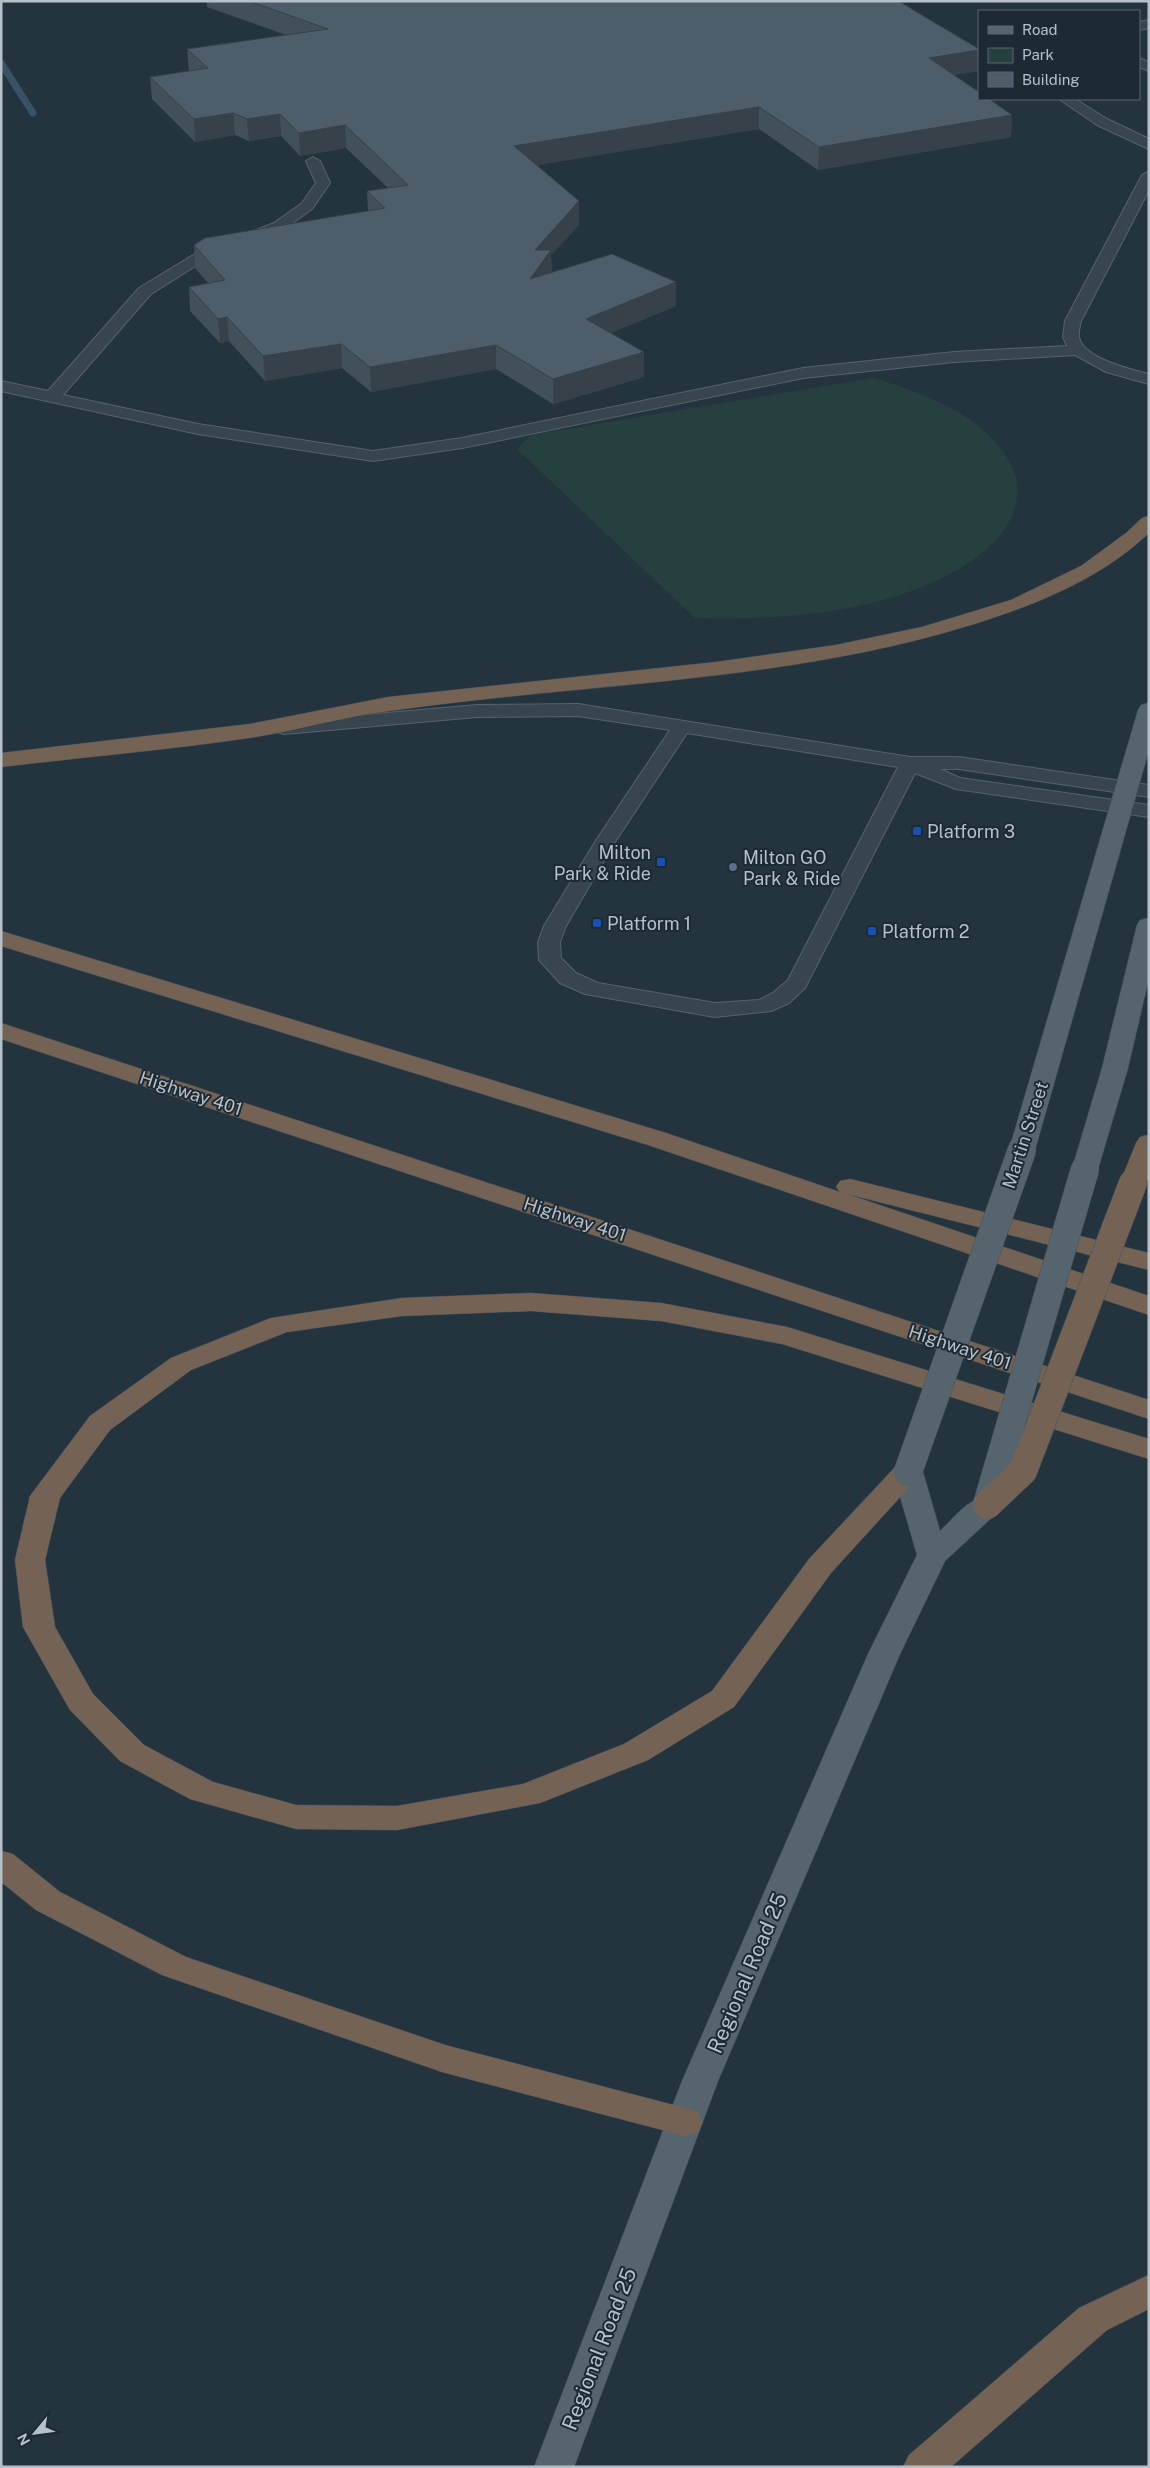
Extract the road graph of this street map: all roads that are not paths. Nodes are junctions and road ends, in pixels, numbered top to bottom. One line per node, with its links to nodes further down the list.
1 (1068, 100): 2 (lane)
2 (1149, 145)
3 (313, 161): 8 (lane)
4 (1149, 175): 5 (lane)
5 (1078, 350): 6 (lane); 8 (lane)
6 (1149, 380)
7 (1, 386): 8 (lane)
8 (52, 397)
9 (1149, 522): 12 (highway)
10 (1149, 710): 16 (main road, Martin Street)
11 (681, 728): 12 (lane); 14 (lane); 14 (lane)
12 (250, 731): 13 (highway)
13 (1, 760)
14 (910, 763): 16 (lane)
15 (1149, 791): 16 (lane)
16 (1123, 796): 17 (lane); 27 (main road, Martin Street, bridge)
17 (1149, 811)
18 (1149, 925): 28 (main road, bridge)
19 (1, 938): 21 (highway)
20 (1, 1031): 25 (highway, Highway 401)
21 (657, 1138): 23 (highway); 24 (highway)
22 (1149, 1142): 28 (highway, bridge)
23 (1149, 1262)
24 (1149, 1306)
25 (1149, 1410)
26 (1149, 1449): 27 (highway)
27 (908, 1472): 29 (main road)
28 (987, 1505): 29 (main road, Regional Road 25)
29 (932, 1555): 31 (main road, Regional Road 25)
30 (1, 1863): 31 (highway)
31 (685, 2122): 33 (main road, Regional Road 25)
32 (1149, 2291): 34 (highway)
33 (554, 2467)
34 (923, 2467)

